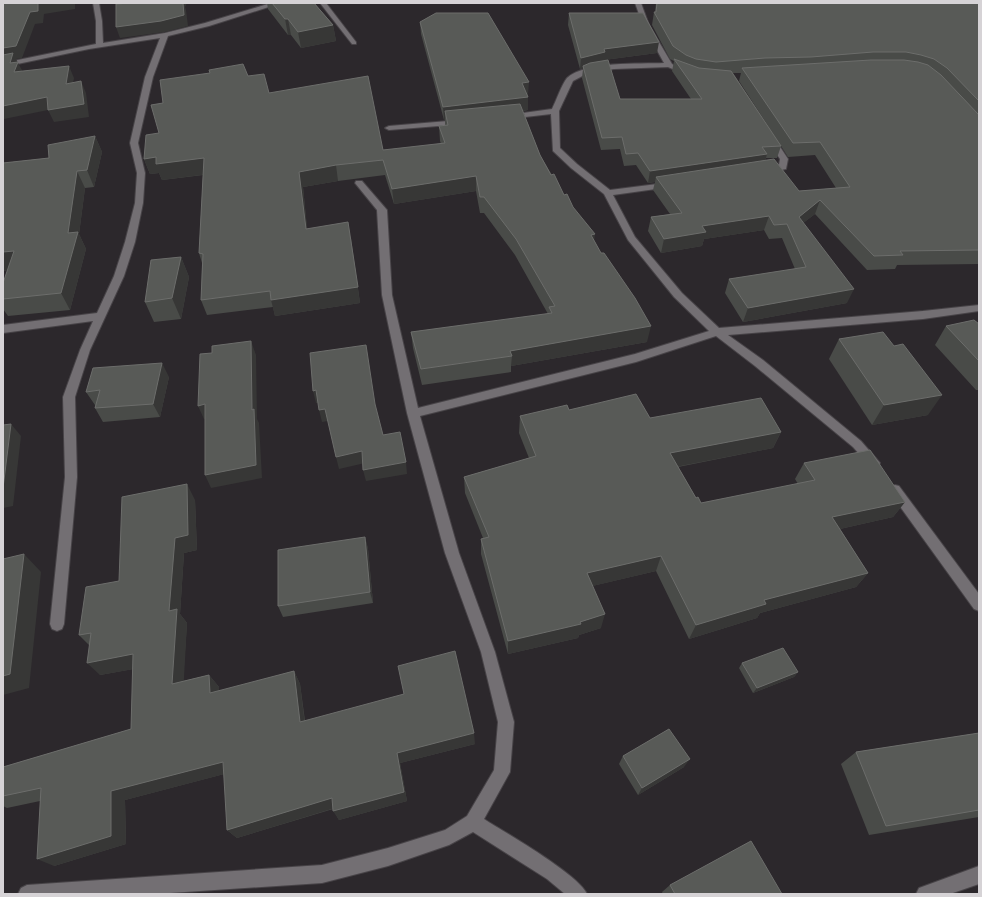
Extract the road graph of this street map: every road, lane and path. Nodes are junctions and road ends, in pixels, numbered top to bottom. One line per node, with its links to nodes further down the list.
1 (96, 3): 7 (street)
2 (278, 3): 5 (street)
3 (323, 3): 6 (street)
4 (638, 3): 8 (street)
5 (165, 35): 7 (street); 21 (street)
6 (354, 43)
7 (100, 45): 9 (street)
8 (669, 64): 10 (street); 11 (street)
9 (3, 65)
10 (684, 73)
11 (555, 111): 12 (street); 19 (street)
12 (501, 118)
13 (471, 121): 14 (street)
14 (389, 128)
15 (766, 133): 16 (street)
16 (753, 172)
17 (359, 183): 24 (street)
18 (676, 183): 19 (street)
19 (608, 193): 23 (street)
20 (979, 308): 23 (street)
21 (101, 316): 22 (street); 26 (street)
22 (3, 329)
23 (717, 332): 24 (street); 25 (street)
24 (413, 413): 27 (street)
25 (979, 606)
26 (57, 624)
27 (473, 822): 29 (street); 30 (street)
28 (979, 874): 31 (street)
29 (27, 894)
30 (578, 894)
31 (925, 894)

